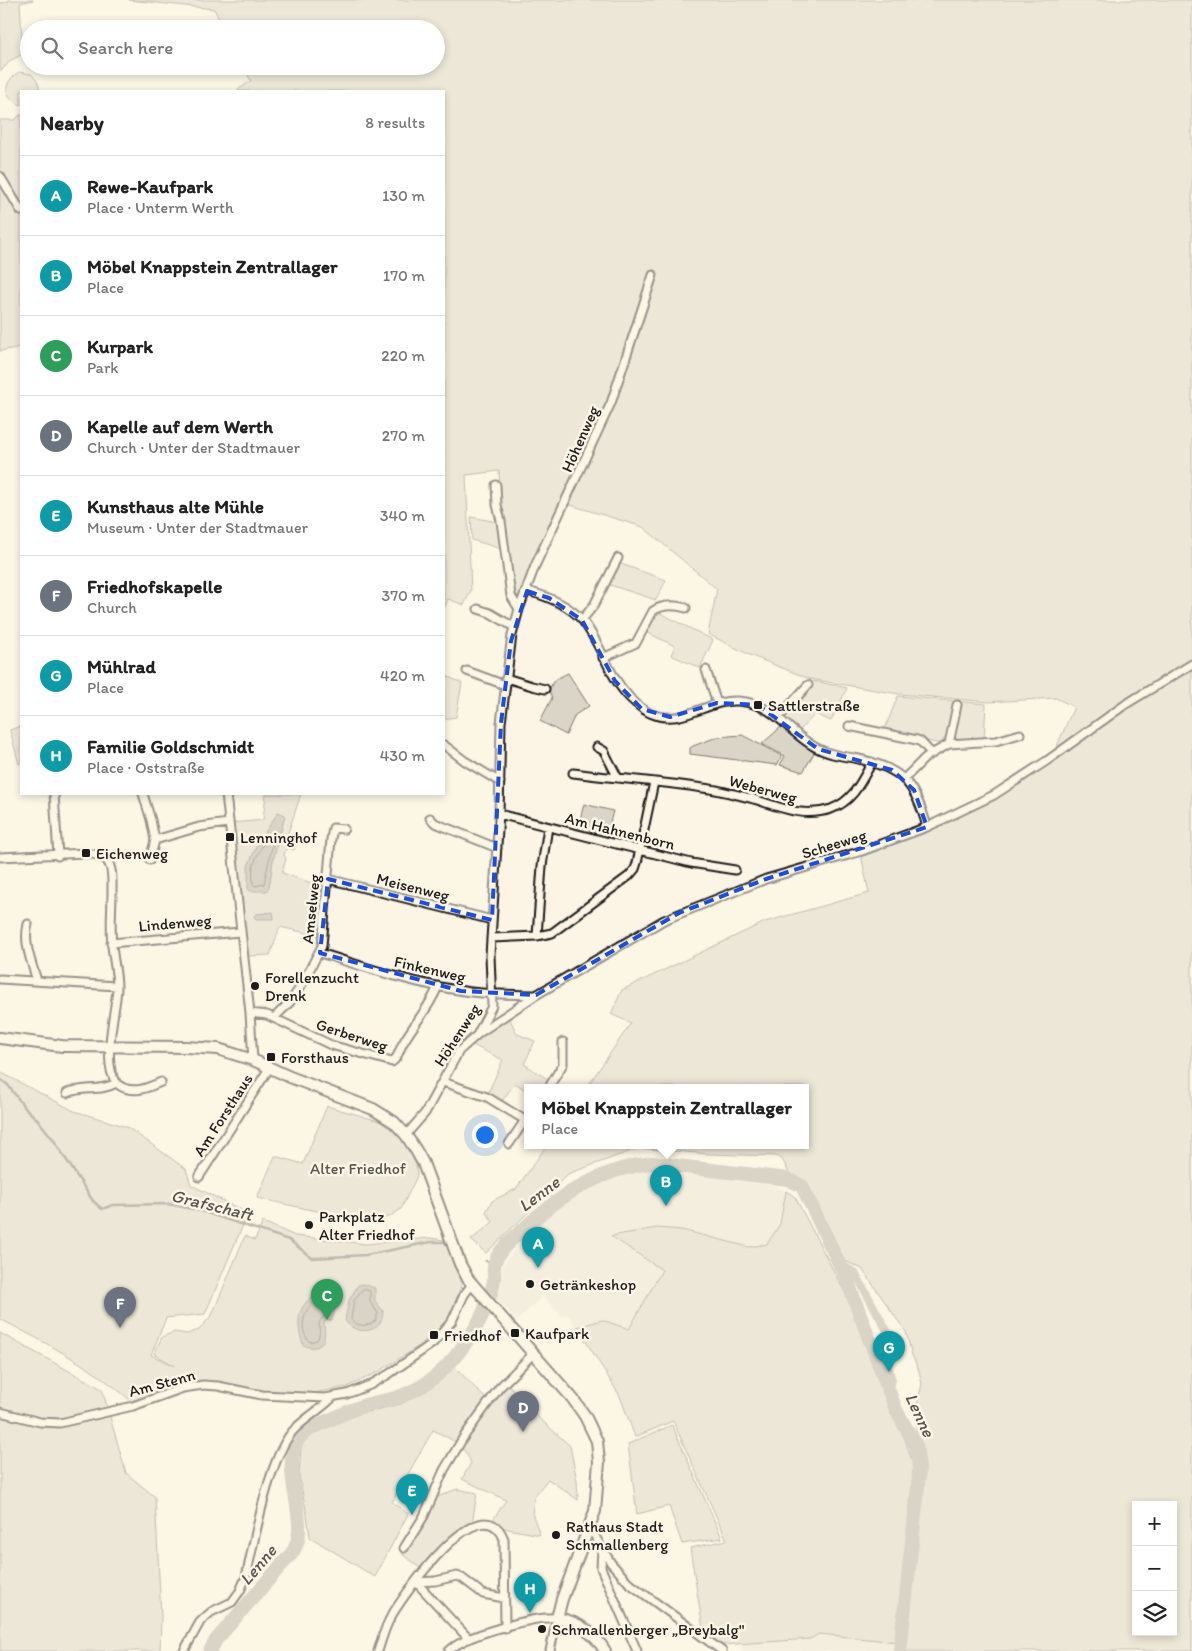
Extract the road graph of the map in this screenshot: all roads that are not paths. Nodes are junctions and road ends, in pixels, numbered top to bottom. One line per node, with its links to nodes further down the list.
1 (0, 176): 2 (street)
2 (20, 209)
3 (653, 274): 6 (street, Höhenweg)
4 (496, 485): 9 (street)
5 (618, 558): 10 (street)
6 (527, 591): 9 (street, Höhenweg); 10 (street)
7 (686, 608): 12 (street)
8 (478, 609): 11 (street)
9 (519, 609): 11 (street, Höhenweg)
10 (582, 620): 12 (street)
11 (514, 627): 16 (street, Höhenweg)
12 (603, 658): 19 (street)
13 (1192, 664): 41 (street, Scheeweg)
14 (706, 670): 19 (street)
15 (467, 671): 16 (street)
16 (506, 682): 18 (street); 32 (street, Höhenweg)
17 (808, 685): 21 (street)
18 (545, 689)
19 (717, 703): 21 (street)
20 (958, 705): 24 (street)
21 (779, 717): 28 (street)
22 (848, 726): 27 (street)
23 (1020, 734): 24 (street)
24 (949, 744): 27 (street)
25 (445, 746): 32 (street)
26 (598, 746): 30 (street)
27 (932, 754): 31 (street)
28 (872, 762): 31 (street); 33 (street, Weberweg)
29 (573, 773): 30 (street, Weberweg)
30 (618, 778): 33 (street, Weberweg)
31 (904, 779): 41 (street)
32 (500, 782): 37 (street, Höhenweg)
33 (654, 782): 45 (street)
34 (54, 795): 46 (street)
35 (143, 795): 43 (street)
36 (226, 795): 39 (street)
37 (499, 814): 40 (street, Am Hahnenborn); 44 (street, Höhenweg)
38 (430, 818): 44 (street)
39 (228, 823): 43 (street); 53 (street)
40 (548, 827): 45 (street, Am Hahnenborn); 54 (street)
41 (928, 828): 63 (street, Scheeweg)
42 (344, 829): 50 (street, Amselweg)
43 (155, 840): 48 (street)
44 (497, 848): 51 (street, Höhenweg)
45 (639, 849): 49 (street, Am Hahnenborn); 54 (street)
46 (58, 856): 47 (street); 56 (street)
47 (0, 857)
48 (150, 860)
49 (735, 870)
50 (328, 879): 51 (street, Meisenweg); 57 (street, Amselweg)
51 (492, 920): 55 (street, Höhenweg)
52 (28, 924): 59 (street)
53 (240, 932): 56 (street, Lindenweg); 64 (street)
54 (537, 936): 55 (street)
55 (491, 938): 62 (street, Höhenweg)
56 (112, 943): 60 (street)
57 (320, 953): 61 (street, Finkenweg); 65 (street, Amselweg)
58 (0, 979): 59 (street)
59 (37, 981): 60 (street)
60 (117, 986): 69 (street)
61 (438, 986): 62 (street, Finkenweg); 65 (street, Gerberweg)
62 (492, 994): 63 (street, Finkenweg); 66 (street, Höhenweg)
63 (536, 995): 66 (street, Scheeweg)
64 (250, 1013): 65 (street, Gerberweg); 70 (street)
65 (274, 1018)
66 (477, 1035): 73 (street, Höhenweg)
67 (0, 1038): 69 (street)
68 (563, 1042): 75 (street)
69 (110, 1047): 70 (street); 74 (street)
70 (253, 1060): 71 (street)
71 (270, 1067): 79 (street); 81 (street, Am Forsthaus)
72 (161, 1082): 74 (street)
73 (443, 1082): 77 (street); 79 (street, Höhenweg)
74 (116, 1083): 76 (street)
75 (551, 1084)
76 (67, 1093)
77 (524, 1117)
78 (524, 1121): 80 (street)
79 (406, 1135): 82 (street)
80 (508, 1144)
81 (199, 1177)
82 (474, 1286): 83 (street); 84 (street, Am Stenn)
83 (534, 1353): 86 (street); 87 (street)
84 (333, 1397): 85 (street, Am Stenn); 94 (street, Am Stenn)
85 (0, 1412)
86 (590, 1528): 88 (street); 91 (street)
87 (404, 1548)
88 (602, 1548): 99 (street); 100 (street)
89 (416, 1582): 90 (street); 90 (street); 93 (street); 95 (street)
90 (504, 1598): 92 (street)
91 (557, 1618): 92 (street); 97 (street); 98 (street)
92 (505, 1628): 93 (street)
93 (469, 1639): 96 (street)
94 (184, 1651)
95 (378, 1651)
96 (451, 1651)
97 (550, 1651)
98 (605, 1651)
99 (637, 1651)
100 (722, 1651)

